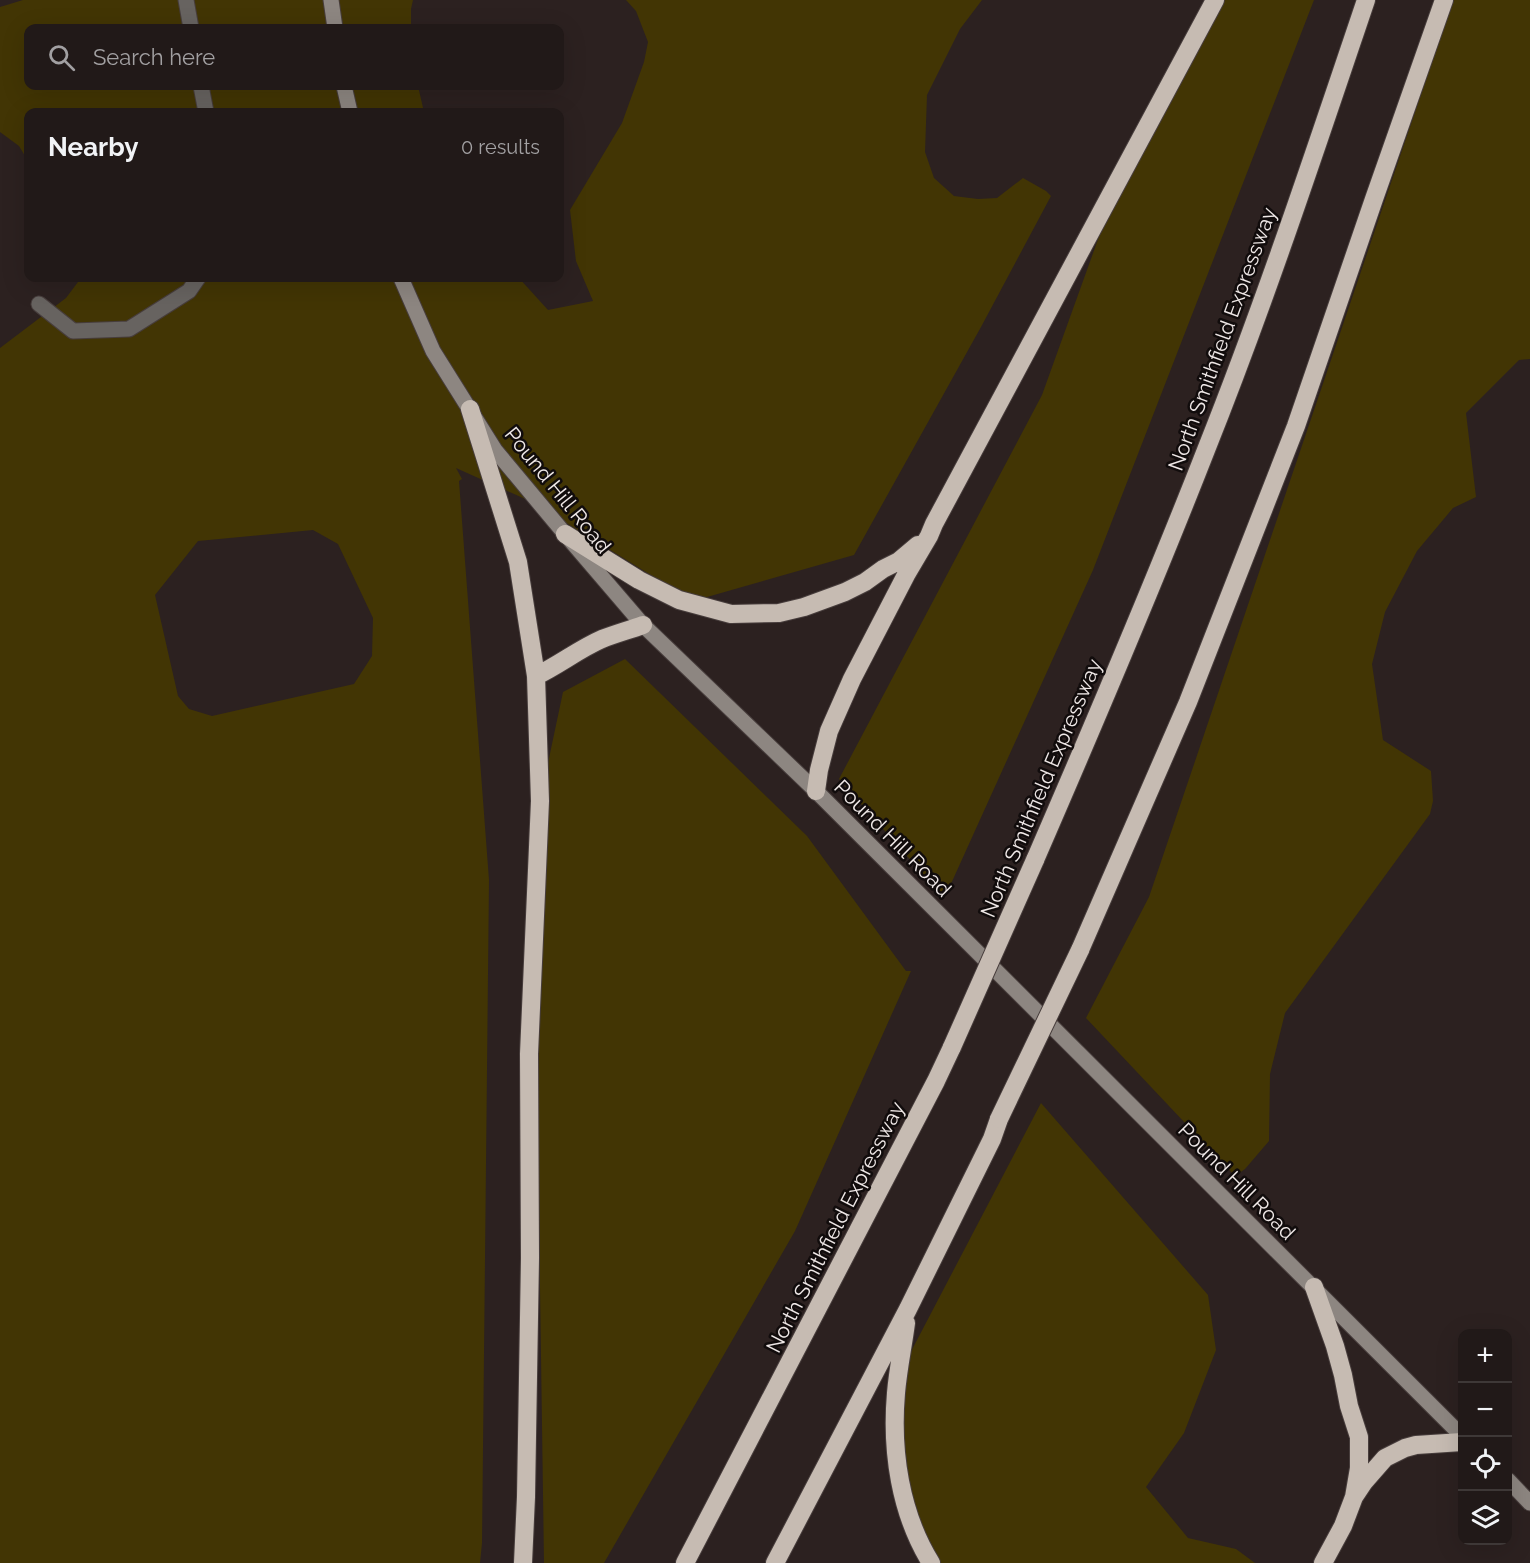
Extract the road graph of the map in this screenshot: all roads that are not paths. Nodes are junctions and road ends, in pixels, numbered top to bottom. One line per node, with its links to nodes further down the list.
1 (186, 0): 6 (lane)
2 (331, 0): 7 (street)
3 (1215, 0): 17 (highway)
4 (1366, 0): 29 (highway, North Smithfield Expressway, bridge)
5 (1444, 0): 22 (highway, bridge)
6 (190, 24)
7 (334, 24)
8 (202, 90): 10 (lane)
9 (345, 90): 11 (street)
10 (205, 108)
11 (349, 108)
12 (195, 282): 14 (lane)
13 (403, 282): 15 (street, Pound Hill Road)
14 (39, 304)
15 (470, 409): 16 (street, Pound Hill Road); 19 (highway)
16 (565, 534): 17 (highway); 18 (street, Pound Hill Road)
17 (929, 536): 20 (highway)
18 (643, 625): 19 (highway); 20 (street, Pound Hill Road)
19 (536, 676): 28 (highway)
20 (816, 791): 21 (street, Pound Hill Road)
21 (1314, 1287): 23 (street, Pound Hill Road); 26 (highway)
22 (908, 1309): 30 (highway); 31 (highway)
23 (1458, 1432)
24 (1458, 1442): 26 (highway)
25 (1512, 1484): 27 (street)
26 (1354, 1497): 32 (highway)
27 (1530, 1503)
28 (523, 1563)
29 (686, 1563)
30 (776, 1563)
31 (931, 1563)
32 (1323, 1563)

